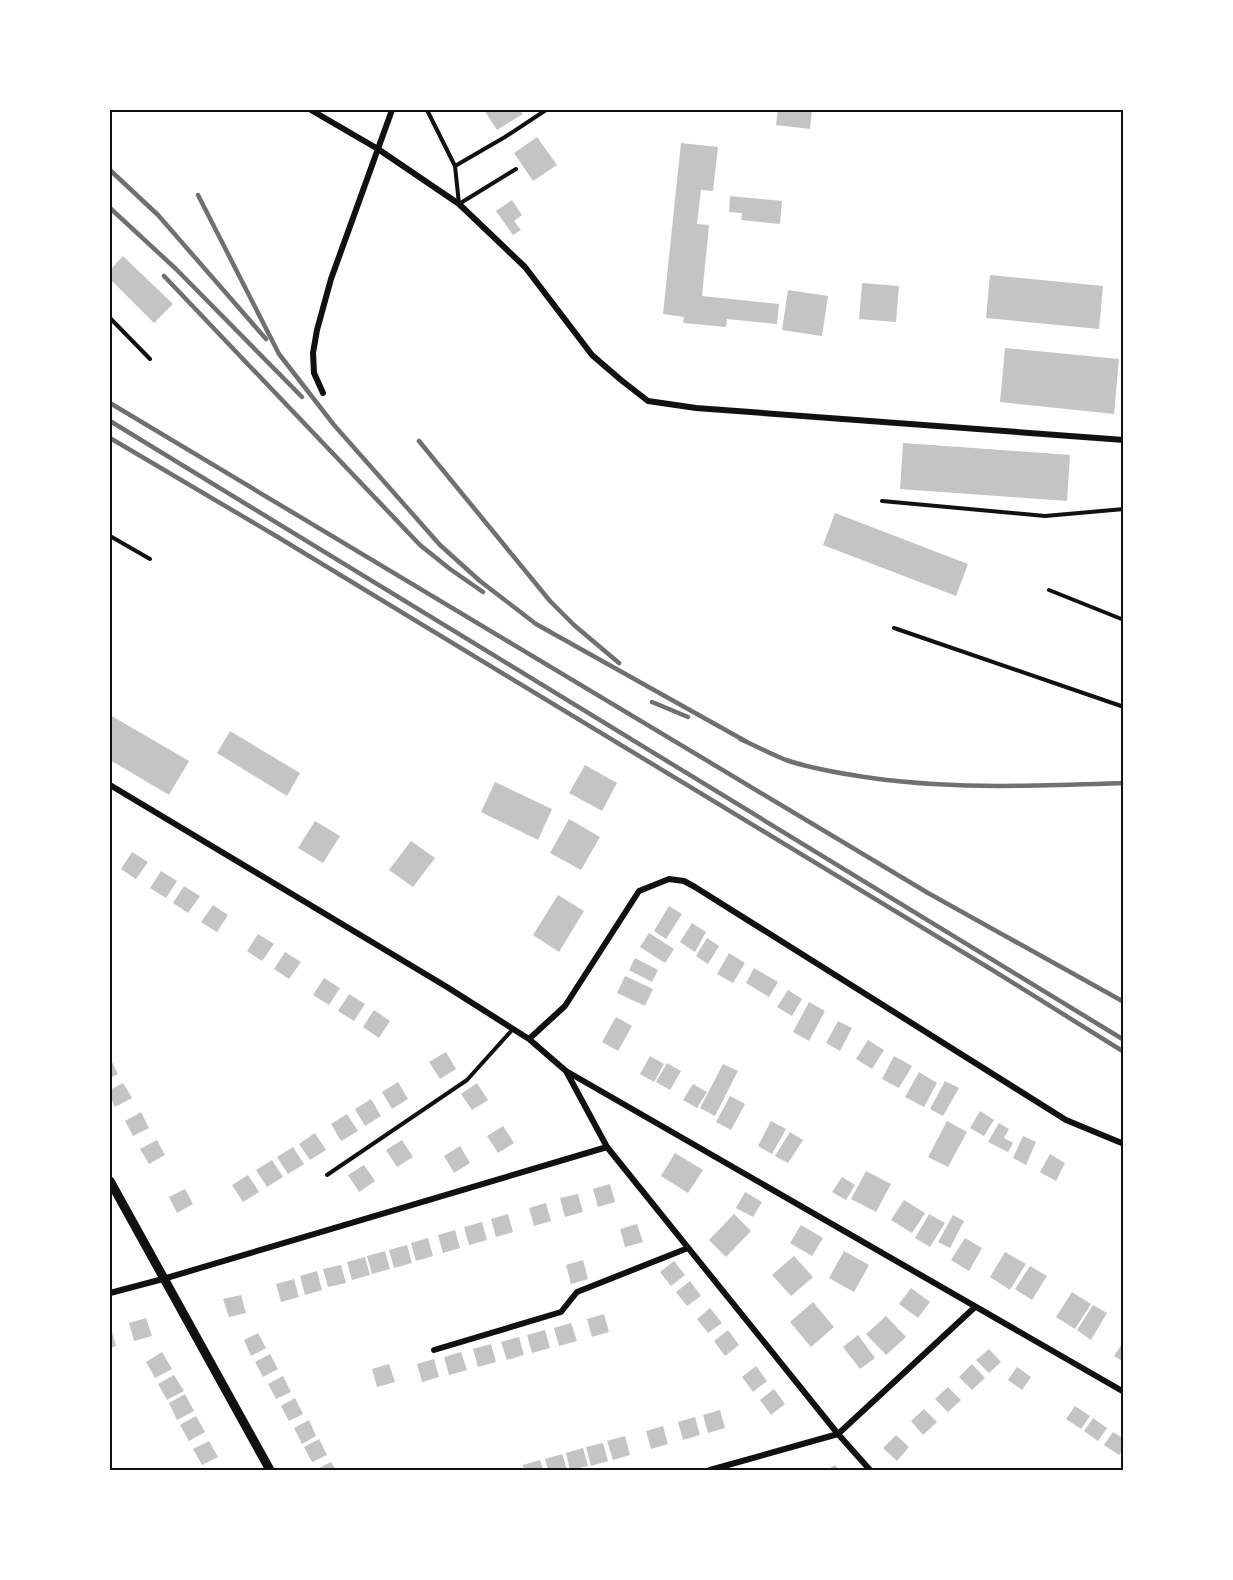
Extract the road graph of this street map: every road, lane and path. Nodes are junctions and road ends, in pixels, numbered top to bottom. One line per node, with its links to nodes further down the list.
1 (311, 110): 5 (street)
2 (392, 110): 5 (street)
3 (427, 110): 6 (lane)
4 (546, 110): 6 (lane)
5 (378, 148): 8 (street); 11 (street)
6 (455, 166): 8 (lane)
7 (516, 169): 8 (lane)
8 (459, 204): 12 (street)
9 (110, 318): 10 (lane)
10 (150, 359)
11 (323, 393)
12 (1124, 440)
13 (882, 501): 14 (lane)
14 (1124, 509)
15 (110, 536): 16 (lane)
16 (150, 560)
17 (1049, 590): 18 (lane)
18 (1124, 620)
19 (894, 628): 20 (lane)
20 (1124, 707)
21 (110, 785): 22 (street)
22 (513, 1029): 23 (street); 27 (lane)
23 (528, 1039): 24 (street); 25 (street)
24 (566, 1071): 26 (street); 32 (street)
25 (1124, 1144)
26 (607, 1147): 29 (street); 30 (street)
27 (327, 1175)
28 (110, 1181): 30 (street)
29 (688, 1248): 33 (street); 35 (street)
30 (163, 1279): 31 (street); 36 (street)
31 (110, 1293)
32 (975, 1307): 34 (street); 35 (street)
33 (434, 1350)
34 (1124, 1392)
35 (838, 1434): 37 (street); 38 (street)
36 (270, 1470)
37 (710, 1470)
38 (870, 1470)

